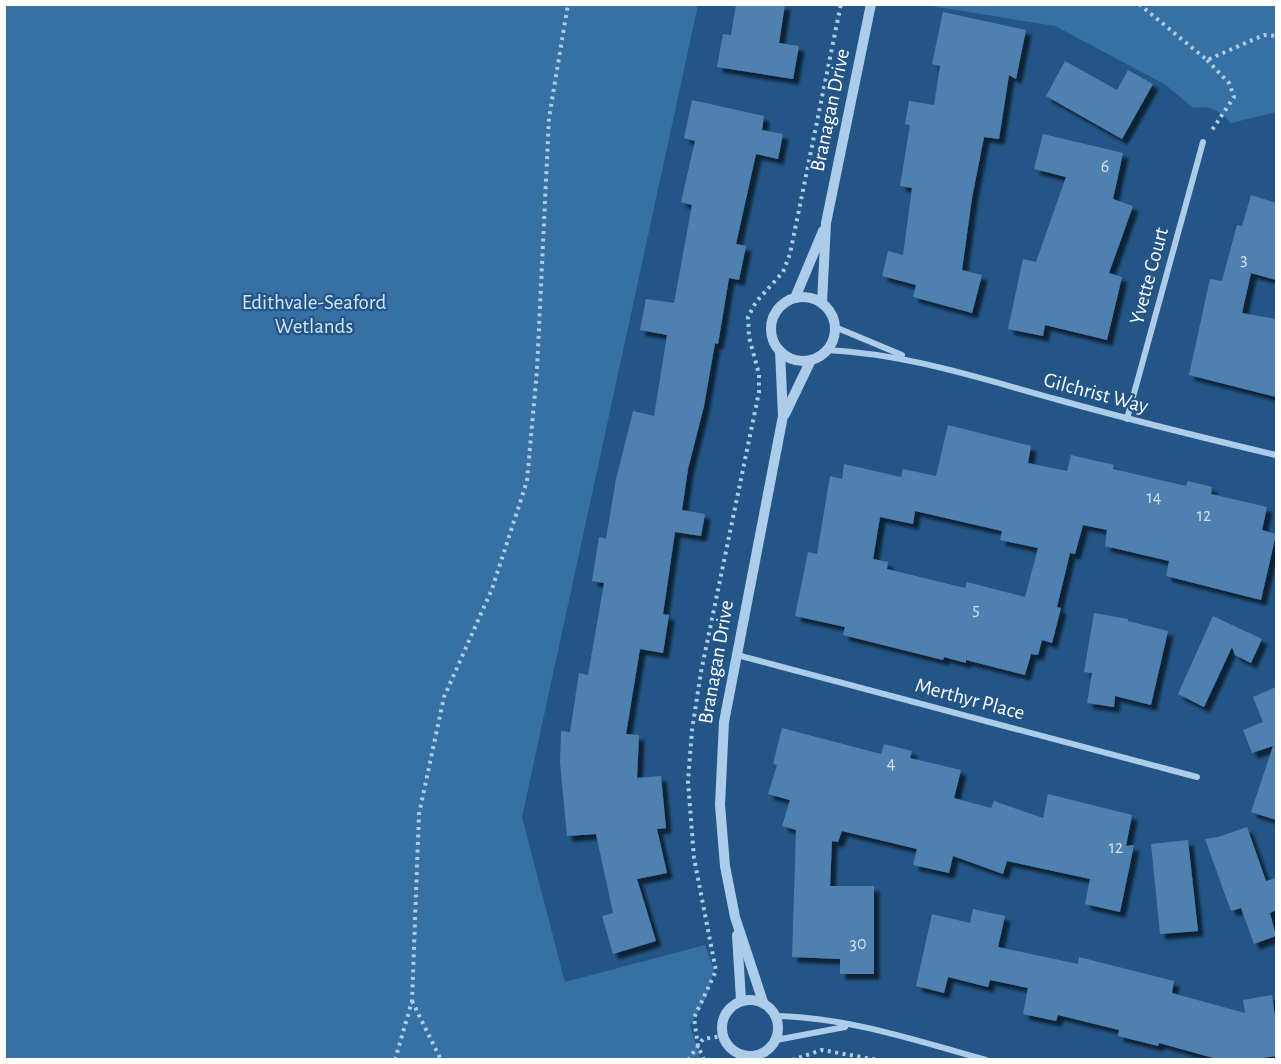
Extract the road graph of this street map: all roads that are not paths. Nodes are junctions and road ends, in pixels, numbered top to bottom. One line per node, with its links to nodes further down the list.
1 (871, 4): 3 (street, Branagan Drive)
2 (1203, 142): 12 (street, Yvette Court)
3 (826, 223): 4 (street, Branagan Drive); 5 (street, Branagan Drive)
4 (795, 298): 5 (street); 8 (street)
5 (822, 303): 6 (street)
6 (835, 327): 7 (street); 9 (street, Gilchrist Way)
7 (827, 350): 9 (street, Gilchrist Way); 10 (street)
8 (780, 351): 10 (street); 11 (street, Branagan Drive)
9 (908, 358): 12 (street, Gilchrist Way)
10 (811, 360): 11 (street, Branagan Drive)
11 (783, 417): 14 (street, Branagan Drive)
12 (1127, 419): 13 (street, Gilchrist Way)
13 (1276, 455)
14 (735, 654): 15 (street, Merthyr Place); 16 (street, Branagan Drive)
15 (1197, 777)
16 (735, 917): 17 (street, Branagan Drive); 18 (street, Branagan Drive)
17 (741, 1000): 18 (street); 21 (street)
18 (763, 1002): 19 (street)
19 (776, 1016): 20 (street); 22 (street)
20 (848, 1026): 22 (street); 25 (street)
21 (725, 1040): 23 (street); 24 (street)
22 (776, 1040): 23 (street)
23 (761, 1057)
24 (729, 1059)
25 (986, 1059)

